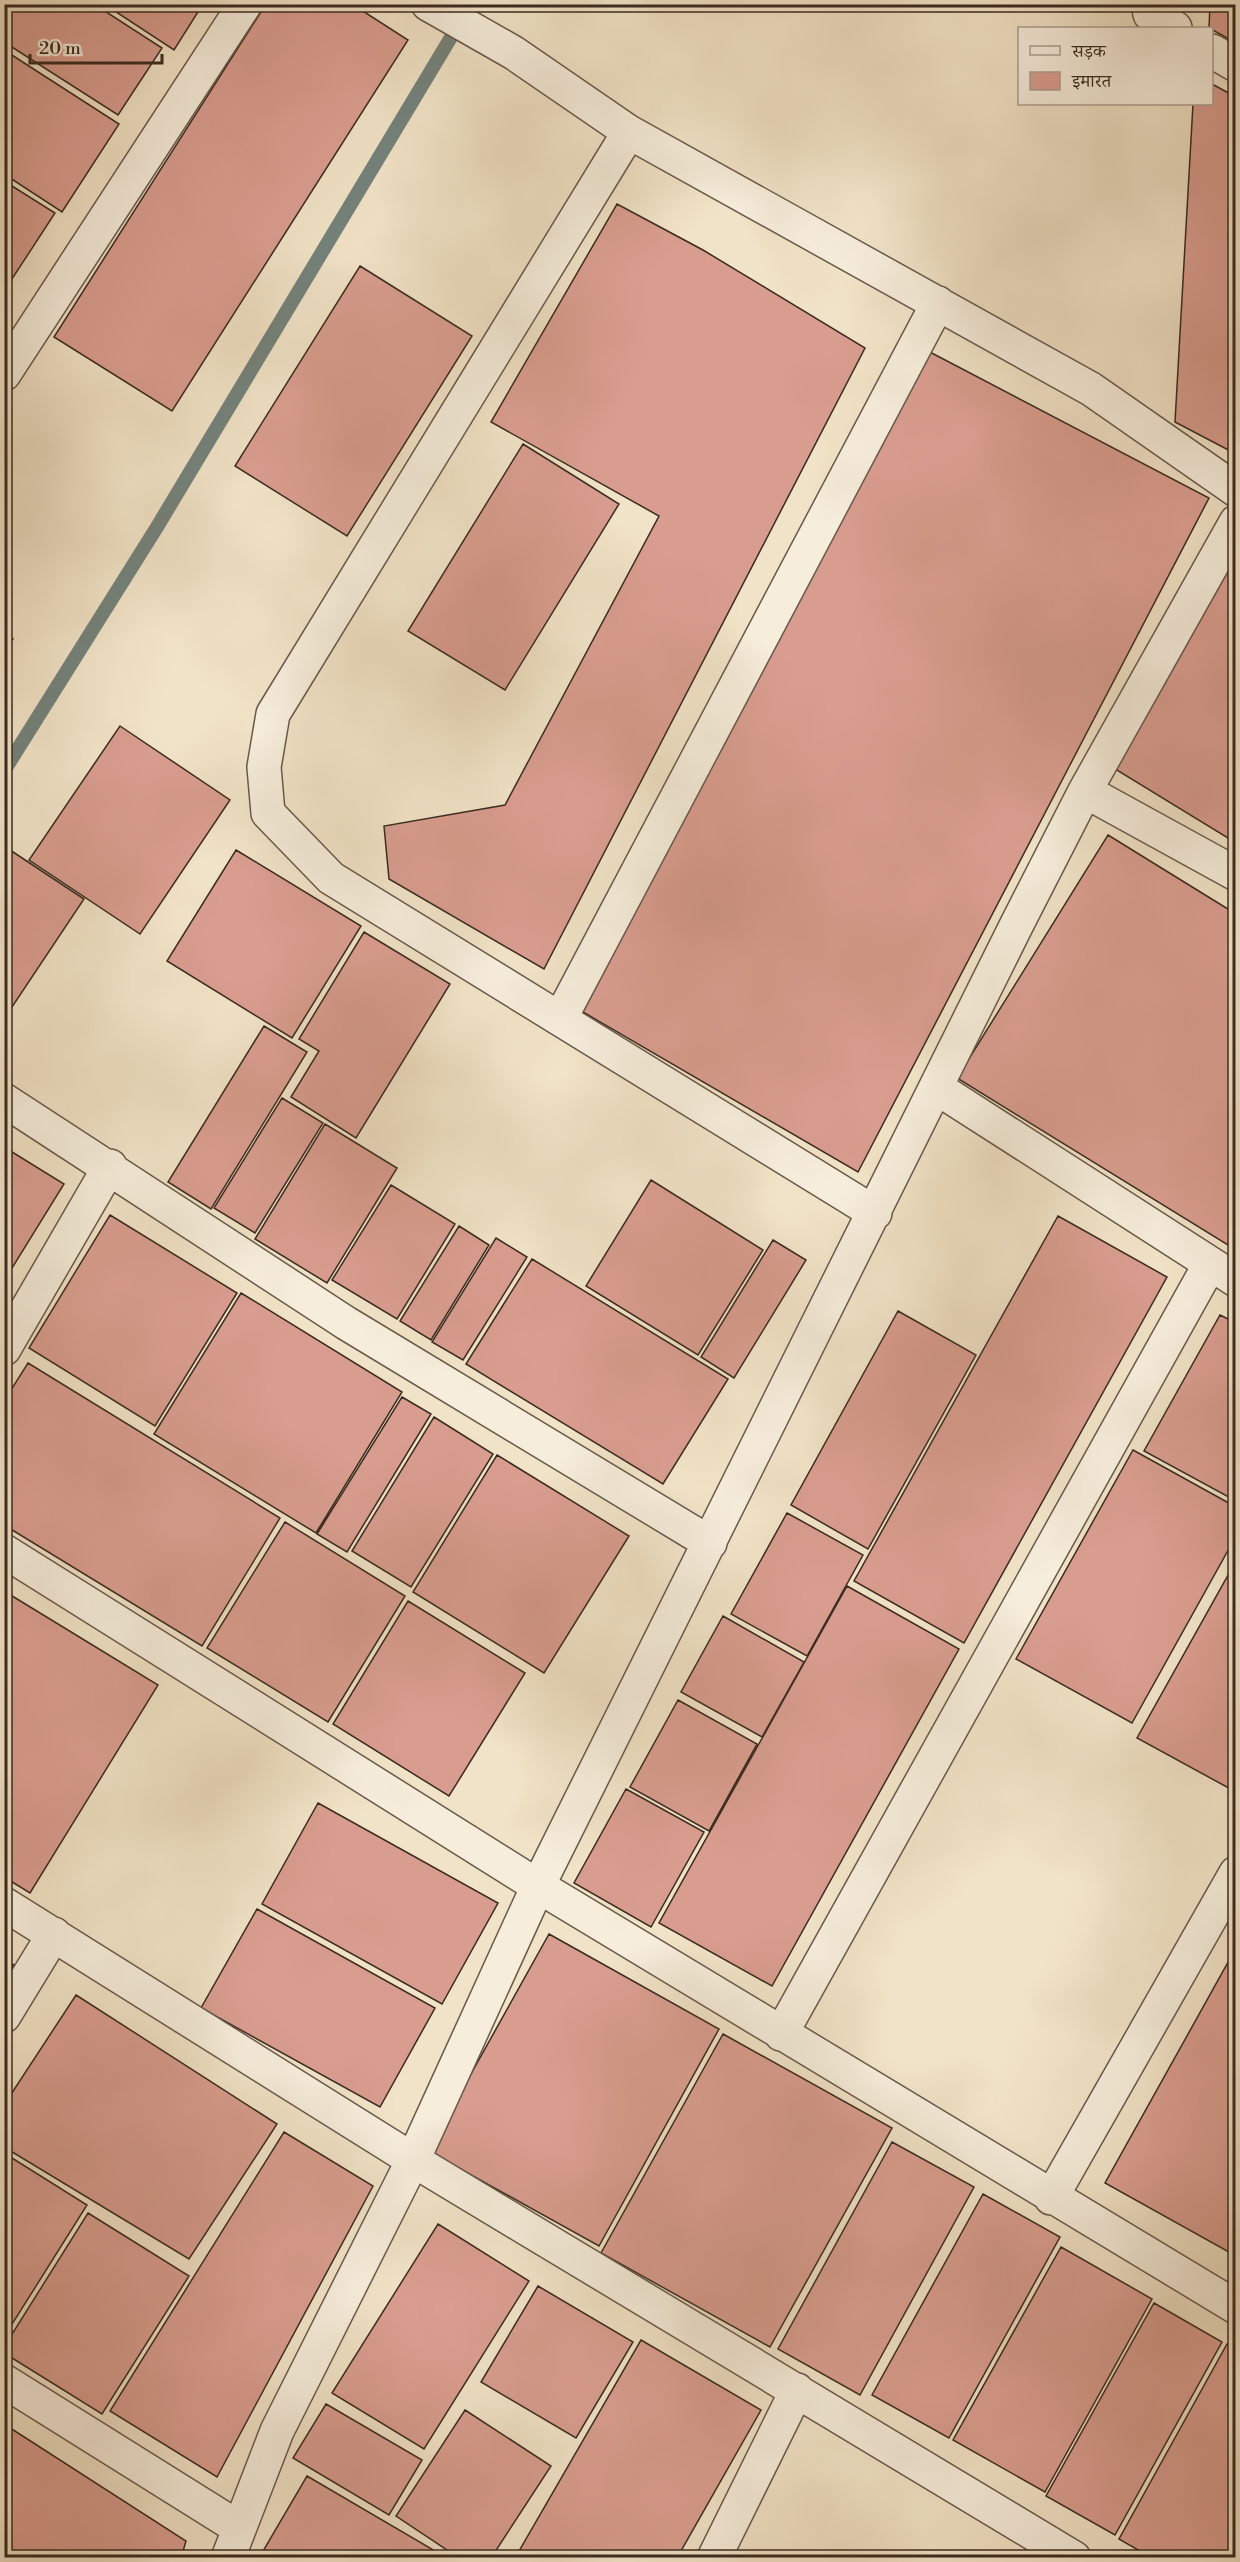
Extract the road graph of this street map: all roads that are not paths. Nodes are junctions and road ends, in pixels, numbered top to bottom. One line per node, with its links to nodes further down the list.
1 (245, 4): 9 (street)
2 (428, 4): 7 (street)
3 (1148, 4): 4 (street)
4 (1172, 27)
5 (1213, 52): 6 (street)
6 (1236, 64)
7 (629, 132): 8 (street); 14 (street)
8 (938, 303): 10 (street); 14 (street)
9 (4, 374)
10 (1236, 490)
11 (1236, 522): 12 (street)
12 (1085, 791): 13 (street); 15 (street)
13 (1236, 874)
14 (560, 1019): 18 (street)
15 (938, 1088): 18 (street); 19 (street)
16 (4, 1100): 17 (street)
17 (110, 1166): 20 (street); 21 (street)
18 (875, 1213): 21 (street)
19 (1223, 1272): 28 (street)
20 (4, 1349)
21 (710, 1543): 24 (street)
22 (4, 1551): 24 (street)
23 (1236, 1872): 30 (street)
24 (538, 1886): 28 (street); 29 (street)
25 (4, 1904): 26 (street)
26 (54, 1934): 27 (street); 29 (street)
27 (4, 2016)
28 (781, 2034): 30 (street)
29 (413, 2160): 33 (street); 34 (street)
30 (1051, 2199): 31 (street)
31 (1236, 2307)
32 (4, 2381): 34 (street)
33 (797, 2390): 35 (street); 36 (street)
34 (234, 2543)
35 (714, 2558)
36 (1074, 2558)

